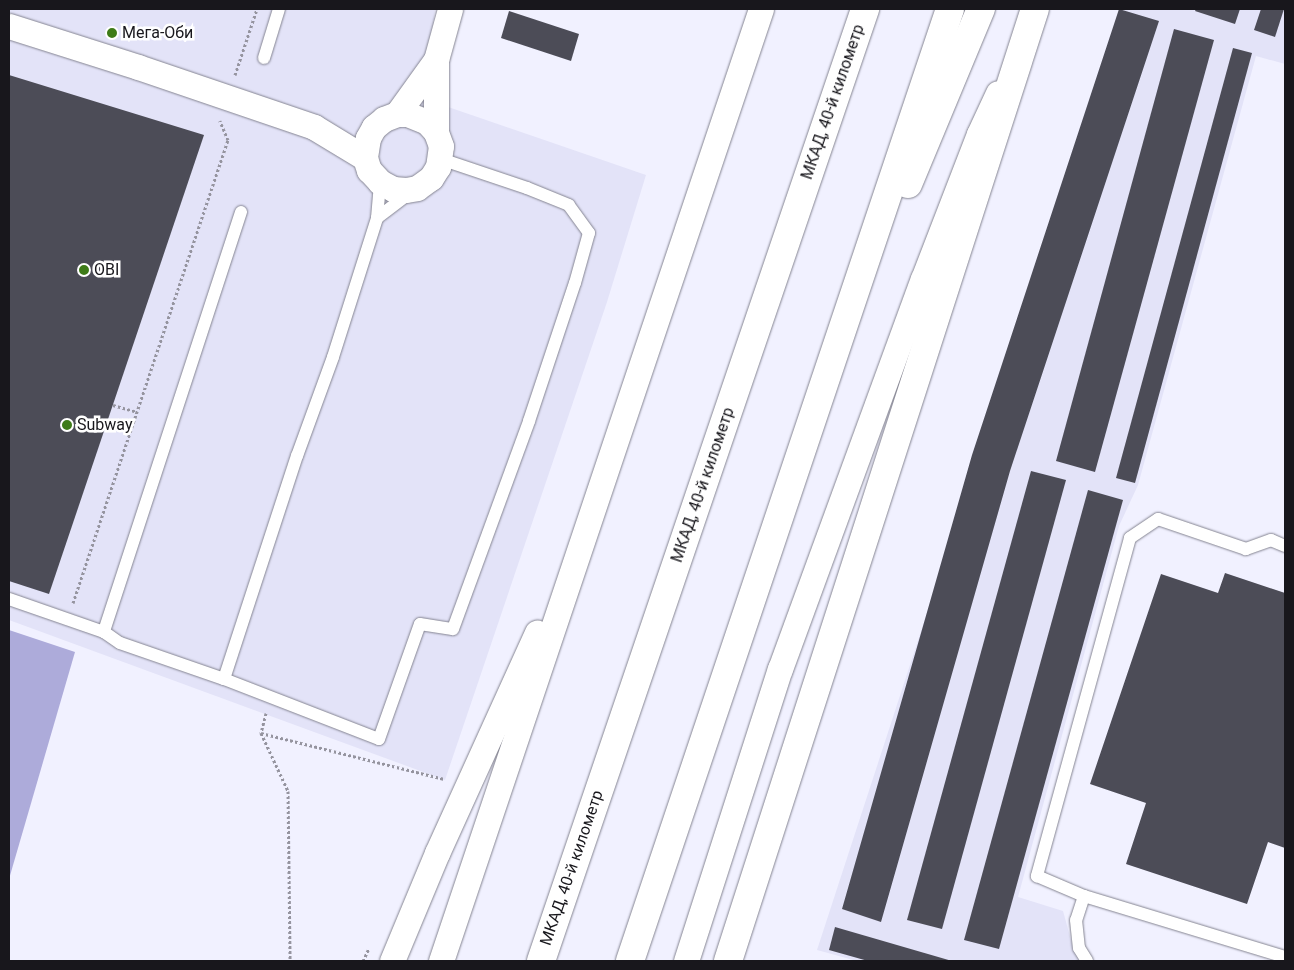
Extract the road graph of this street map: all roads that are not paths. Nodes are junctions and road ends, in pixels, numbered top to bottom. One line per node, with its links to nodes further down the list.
1 (279, 9): 9 (lane)
2 (450, 9): 10 (street)
3 (761, 9): 22 (street)
4 (864, 9): 31 (main road, МКАД, 40-й километр)
5 (950, 9): 21 (main road)
6 (981, 9): 21 (main road)
7 (1032, 17): 33 (street); 34 (main road)
8 (9, 26): 12 (street)
9 (264, 58)
10 (436, 60): 11 (street); 14 (street)
11 (397, 114): 13 (street); 14 (street)
12 (314, 127): 13 (street); 15 (street)
13 (374, 127): 15 (street)
14 (436, 132): 16 (street)
15 (365, 158): 17 (street)
16 (441, 159): 18 (street); 26 (lane)
17 (380, 182): 18 (street); 20 (lane)
18 (417, 188): 20 (lane)
19 (241, 212): 25 (lane)
20 (378, 218): 26 (lane)
21 (833, 357): 32 (main road)
22 (594, 508): 29 (street); 30 (street)
23 (1285, 546): 27 (lane)
24 (9, 599): 25 (lane)
25 (104, 632): 26 (lane)
26 (224, 679)
27 (1084, 896): 28 (lane); 35 (lane)
28 (1285, 957)
29 (392, 961)
30 (440, 961)
31 (541, 961)
32 (630, 961)
33 (686, 961)
34 (728, 961)
35 (1087, 961)

